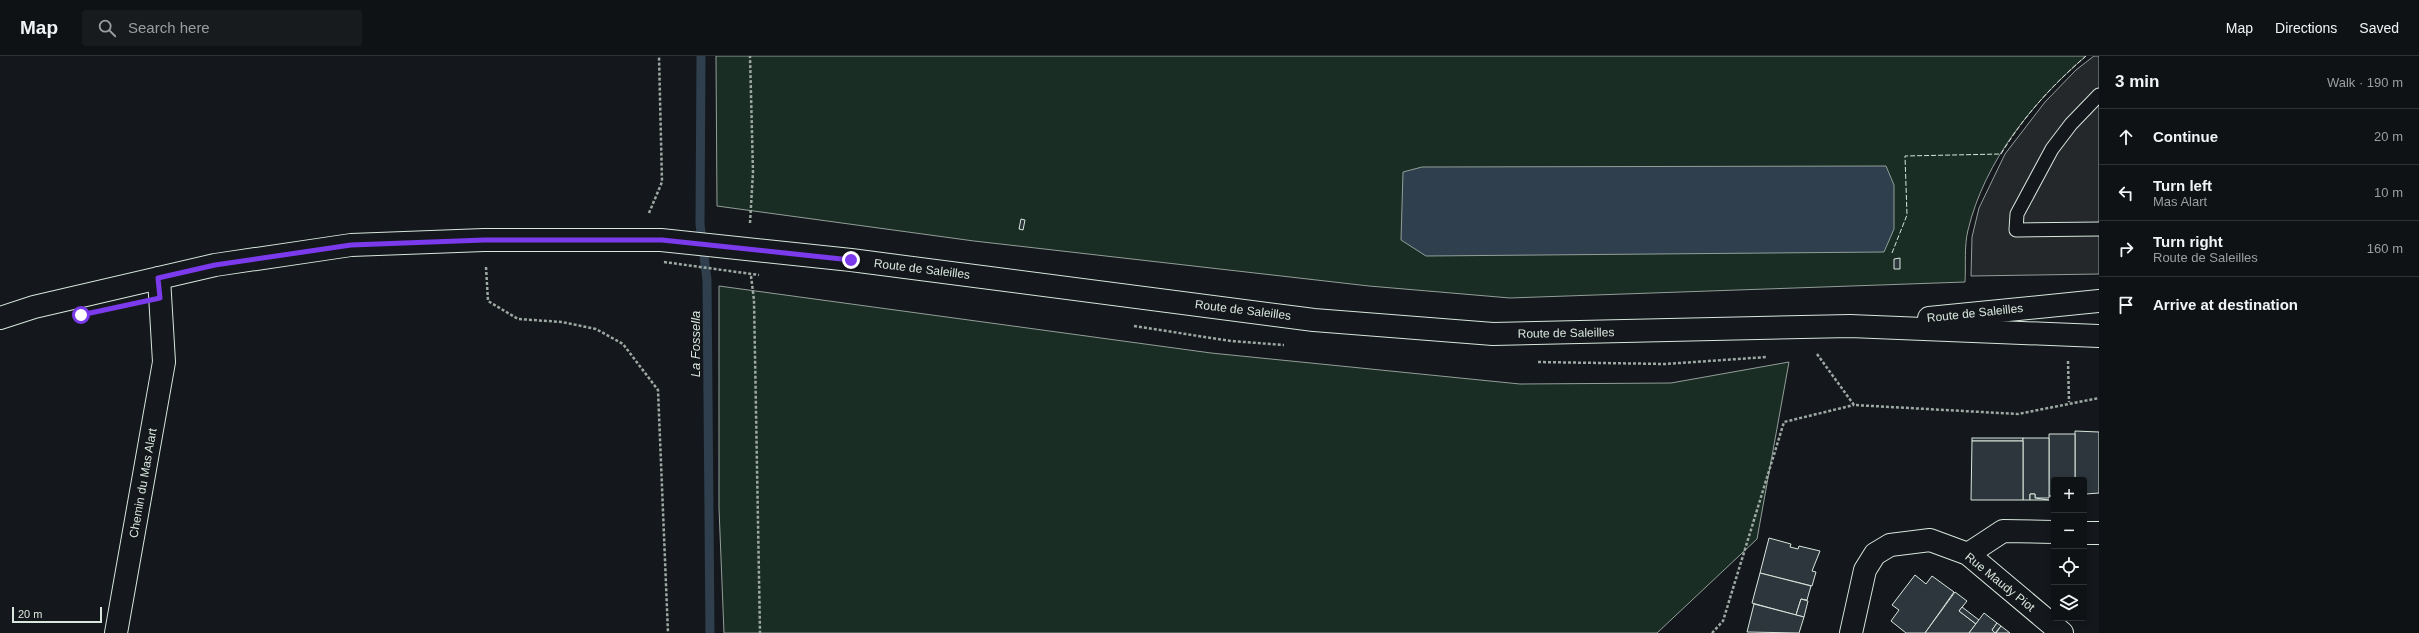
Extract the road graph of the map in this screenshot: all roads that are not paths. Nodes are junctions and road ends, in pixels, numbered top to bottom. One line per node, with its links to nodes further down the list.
1 (2099, 95): 2 (lane)
2 (2099, 229)
3 (158, 278): 5 (main road, Route de Saleilles); 6 (main road, Route de Saleilles); 12 (main road, Chemin du Mas Alart)
4 (2099, 301): 6 (main road, Route de Saleilles)
5 (0, 318)
6 (1850, 326): 7 (main road, Route de Saleilles)
7 (2099, 336)
8 (2051, 532): 11 (main road)
9 (2087, 533): 10 (main road)
10 (2099, 533)
11 (1968, 554): 13 (main road, Rue Maudy Piot); 14 (main road, Rue Maudy Piot)
12 (116, 633)
13 (1851, 633)
14 (2062, 633)

